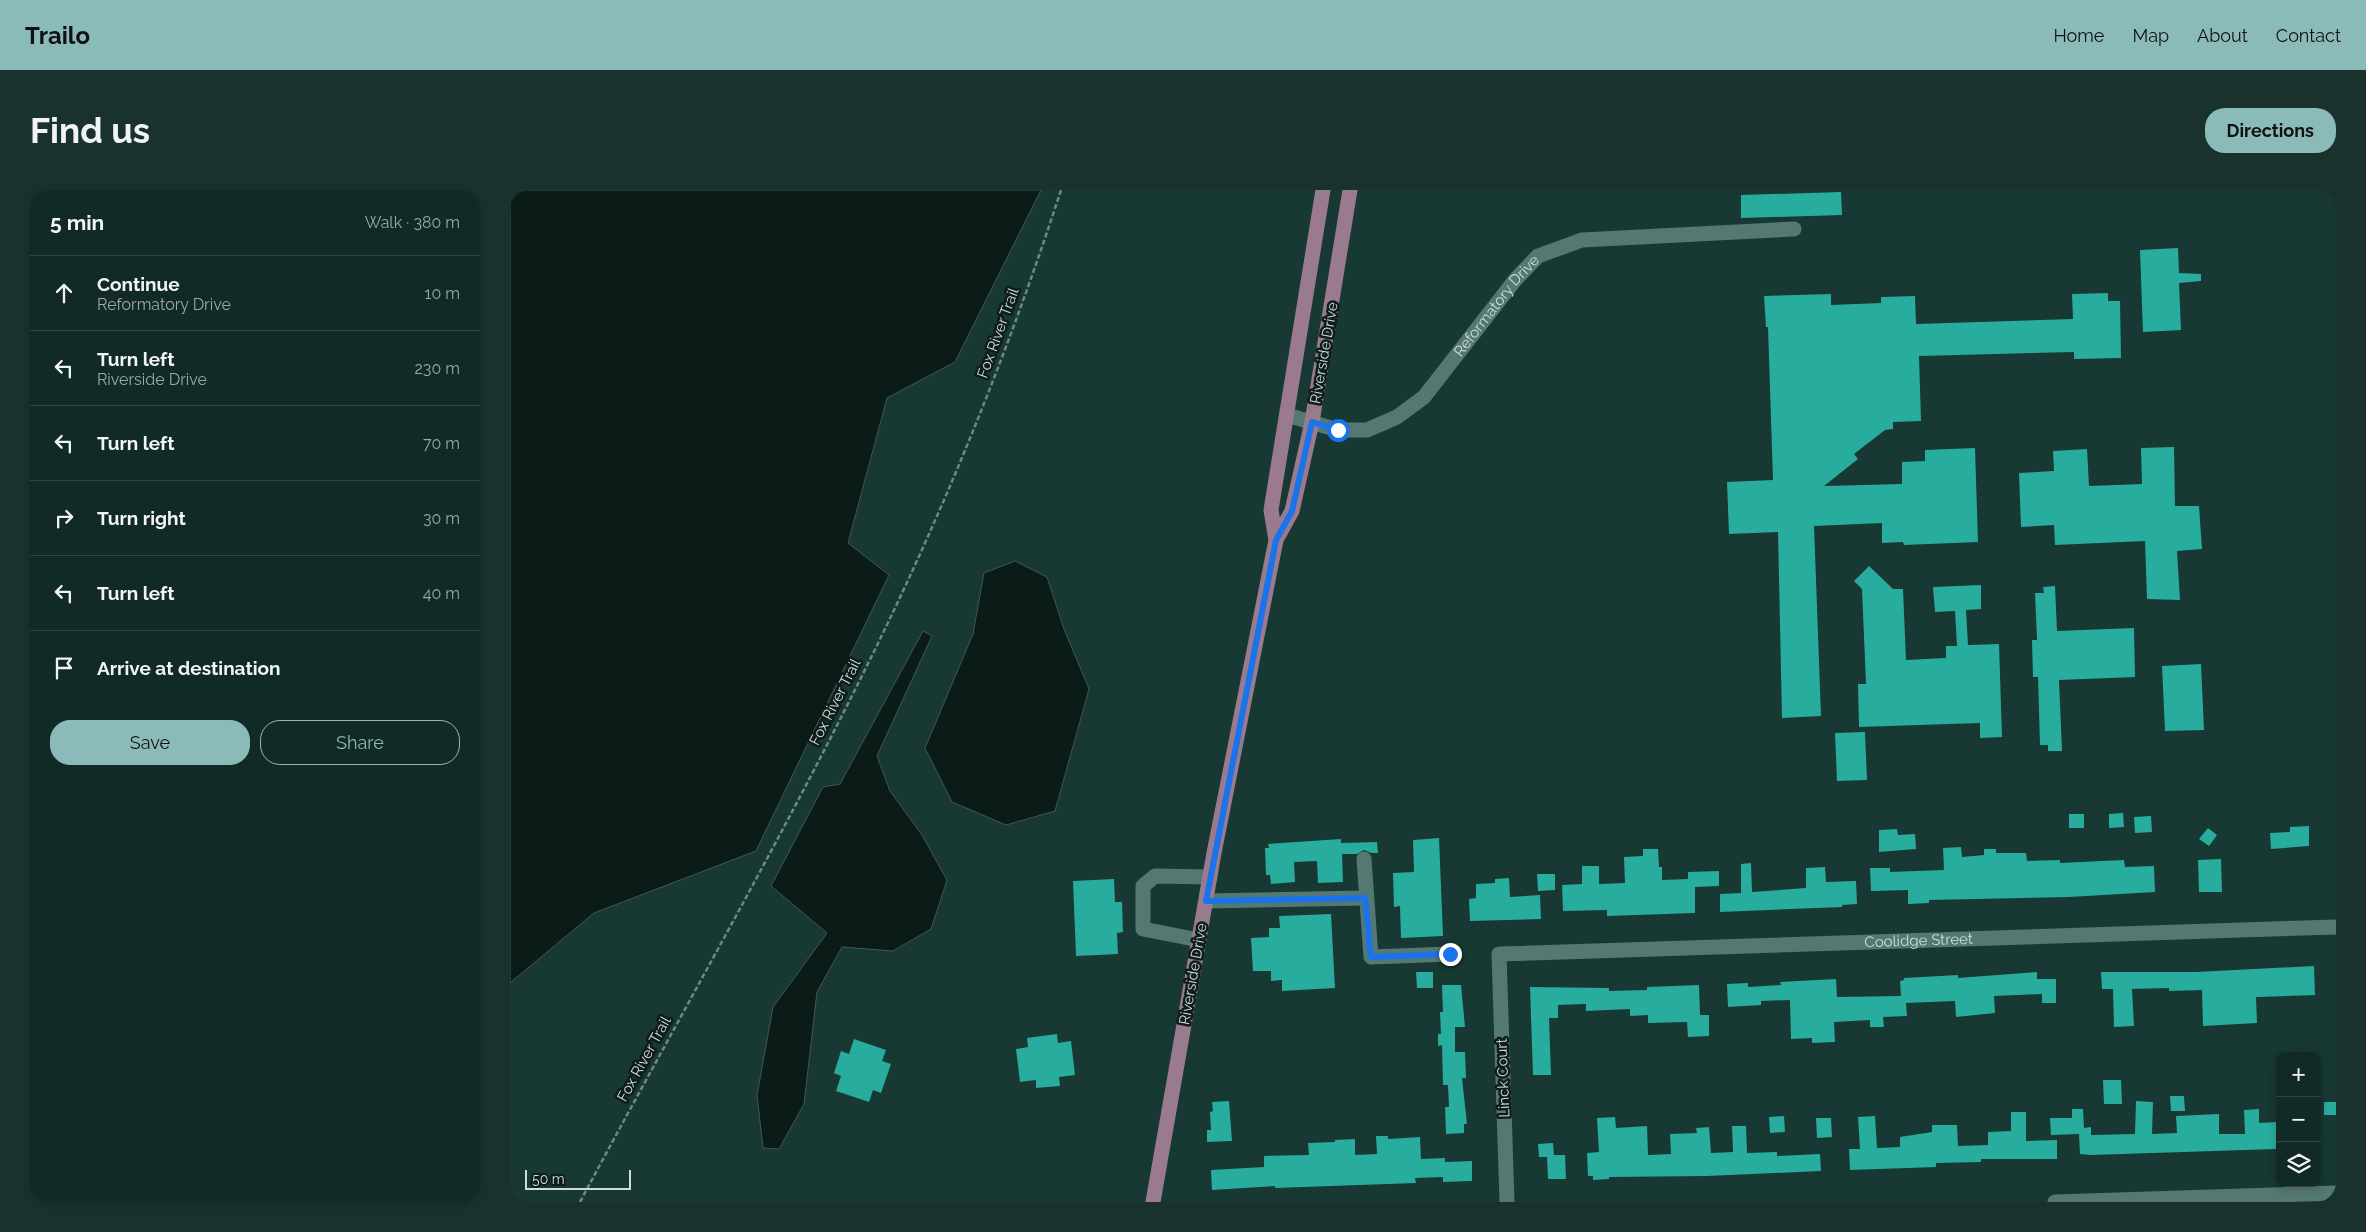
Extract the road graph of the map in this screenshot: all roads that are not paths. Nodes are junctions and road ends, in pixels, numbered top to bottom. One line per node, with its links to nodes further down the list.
1 (1323, 190): 4 (main road, Riverside Drive)
2 (1350, 190): 5 (main road, Riverside Drive)
3 (1794, 229): 5 (street, Reformatory Drive)
4 (1286, 415): 5 (street, Reformatory Drive); 6 (main road, Riverside Drive)
5 (1312, 422): 6 (main road, Riverside Drive)
6 (1276, 540): 8 (main road, Riverside Drive)
7 (1364, 860): 9 (street)
8 (1210, 877): 10 (main road, Riverside Drive); 12 (street)
9 (1365, 898): 10 (street); 13 (street)
10 (1206, 901): 12 (main road, Riverside Drive)
11 (2336, 927): 14 (street, Coolidge Street)
12 (1199, 940): 16 (main road, Riverside Drive)
13 (1450, 954)
14 (1499, 954): 17 (street, Linck Court)
15 (2336, 1193): 18 (street)
16 (1153, 1202)
17 (1507, 1202)
18 (2055, 1202)

